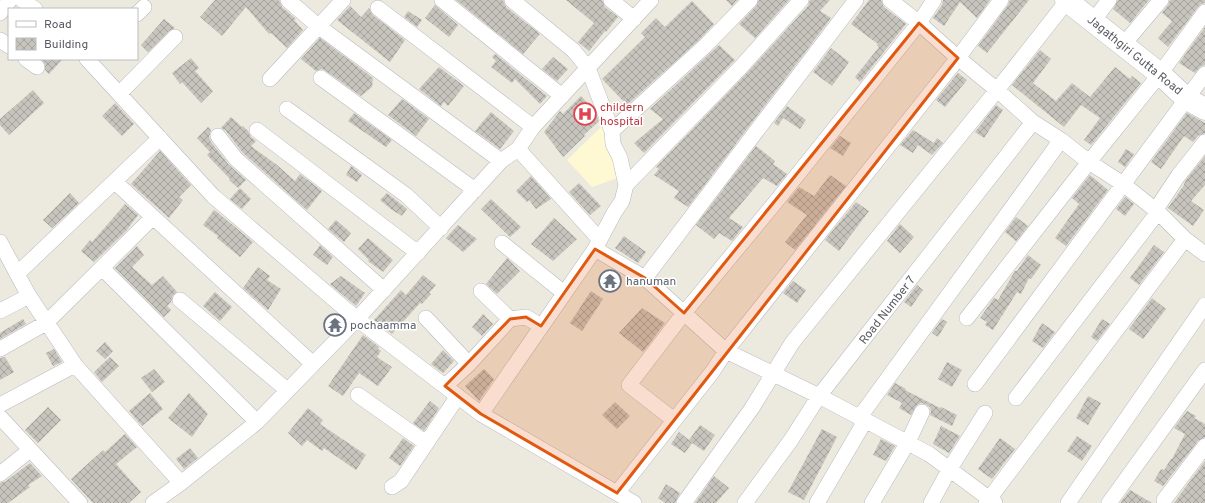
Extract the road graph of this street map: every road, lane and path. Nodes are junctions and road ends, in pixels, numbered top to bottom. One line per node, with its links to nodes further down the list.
1 (10, 0): 21 (street)
2 (22, 0): 18 (street)
3 (288, 0): 25 (street)
4 (343, 0): 25 (street)
5 (442, 0): 37 (street)
6 (611, 0): 22 (street)
7 (650, 0): 22 (street)
8 (750, 0): 43 (street)
9 (802, 0): 53 (street)
10 (856, 0): 66 (street)
11 (890, 0): 24 (street)
12 (934, 0): 24 (street)
13 (1001, 0): 28 (street)
14 (1066, 0): 23 (street, Jagathgiri Gutta Road); 35 (street)
15 (1109, 0): 23 (street)
16 (1161, 0): 27 (street)
17 (519, 2): 30 (street)
18 (34, 8)
19 (378, 8): 41 (street)
20 (1205, 12): 31 (street)
21 (0, 13)
22 (634, 19): 30 (street)
23 (1093, 21): 27 (street, Jagathgiri Gutta Road)
24 (919, 23): 28 (street); 74 (street)
25 (318, 26): 34 (street); 49 (street)
26 (175, 37): 36 (street)
27 (1123, 45): 31 (street, Jagathgiri Gutta Road)
28 (958, 58): 35 (street); 82 (street)
29 (91, 60): 36 (street)
30 (588, 68): 37 (street); 43 (street)
31 (1160, 74): 38 (street, Jagathgiri Gutta Road); 50 (street)
32 (1205, 74): 38 (street)
33 (321, 78): 54 (street)
34 (270, 79)
35 (997, 90): 40 (street); 87 (street)
36 (119, 94): 45 (street)
37 (562, 96): 41 (street)
38 (1196, 104): 52 (street)
39 (287, 109): 57 (street)
40 (1033, 122): 46 (street); 93 (street, Road Number 7)
41 (533, 127): 48 (street)
42 (257, 130): 62 (street)
43 (612, 131): 53 (street)
44 (218, 136): 67 (street)
45 (160, 138): 51 (street); 78 (street)
46 (1061, 140): 50 (street); 99 (street)
47 (1205, 142): 55 (street)
48 (518, 149): 49 (street); 61 (street)
49 (501, 161): 54 (street)
50 (1089, 162): 52 (street); 76 (street)
51 (115, 182): 56 (street); 65 (street)
52 (1123, 184): 55 (street); 88 (street)
53 (626, 185): 61 (street)
54 (475, 190): 57 (street)
55 (1156, 211): 58 (street); 94 (street)
56 (153, 217): 64 (street); 83 (street)
57 (441, 228): 62 (street)
58 (1186, 239): 63 (street); 114 (street)
59 (502, 243): 69 (street)
60 (1, 245): 65 (street)
61 (597, 245): 66 (street); 69 (street)
62 (418, 253): 67 (street)
63 (1205, 254)
64 (102, 268): 79 (street); 101 (street)
65 (17, 274): 70 (street)
66 (645, 278): 74 (street)
67 (384, 290): 78 (street)
68 (481, 291): 77 (street)
69 (564, 293): 80 (street)
70 (29, 296): 73 (street); 79 (street)
71 (180, 300): 90 (street)
72 (1205, 305): 122 (street)
73 (0, 311)
74 (684, 313): 82 (street); 100 (street)
75 (426, 318): 84 (street)
76 (967, 318)
77 (510, 319): 80 (street); 84 (street)
78 (356, 320): 83 (street); 89 (street)
79 (46, 323): 81 (street); 85 (street)
80 (541, 326): 98 (street)
81 (0, 349)
82 (726, 351): 87 (street); 100 (street)
83 (313, 364): 90 (street)
84 (469, 364): 89 (street)
85 (75, 365): 95 (street); 109 (street)
86 (1205, 370): 123 (street)
87 (773, 375): 93 (street); 117 (street)
88 (975, 384)
89 (445, 386): 92 (street)
90 (288, 390): 101 (street)
91 (358, 395): 104 (street)
92 (458, 396): 98 (street); 104 (street)
93 (819, 396): 99 (street); 118 (street, Road Number 7)
94 (1016, 398)
95 (0, 404)
96 (922, 412): 103 (street)
97 (985, 413): 107 (street)
98 (481, 414): 111 (street)
99 (862, 419): 103 (street); 119 (street)
100 (674, 420): 111 (street)
101 (256, 422): 109 (street)
102 (2, 423): 106 (street)
103 (908, 442): 107 (street); 120 (street)
104 (426, 443): 110 (street)
105 (1205, 446): 112 (street)
106 (30, 450): 108 (street); 113 (street)
107 (949, 470): 114 (street); 121 (street)
108 (0, 474)
109 (181, 483): 115 (street)
110 (392, 487)
111 (617, 493): 116 (street)
112 (1164, 500)
113 (73, 501)
114 (990, 502)
115 (153, 503)
116 (634, 503)
117 (684, 503)
118 (745, 503)
119 (817, 503)
120 (872, 503)
121 (931, 503)
122 (1068, 503)
123 (1109, 503)

